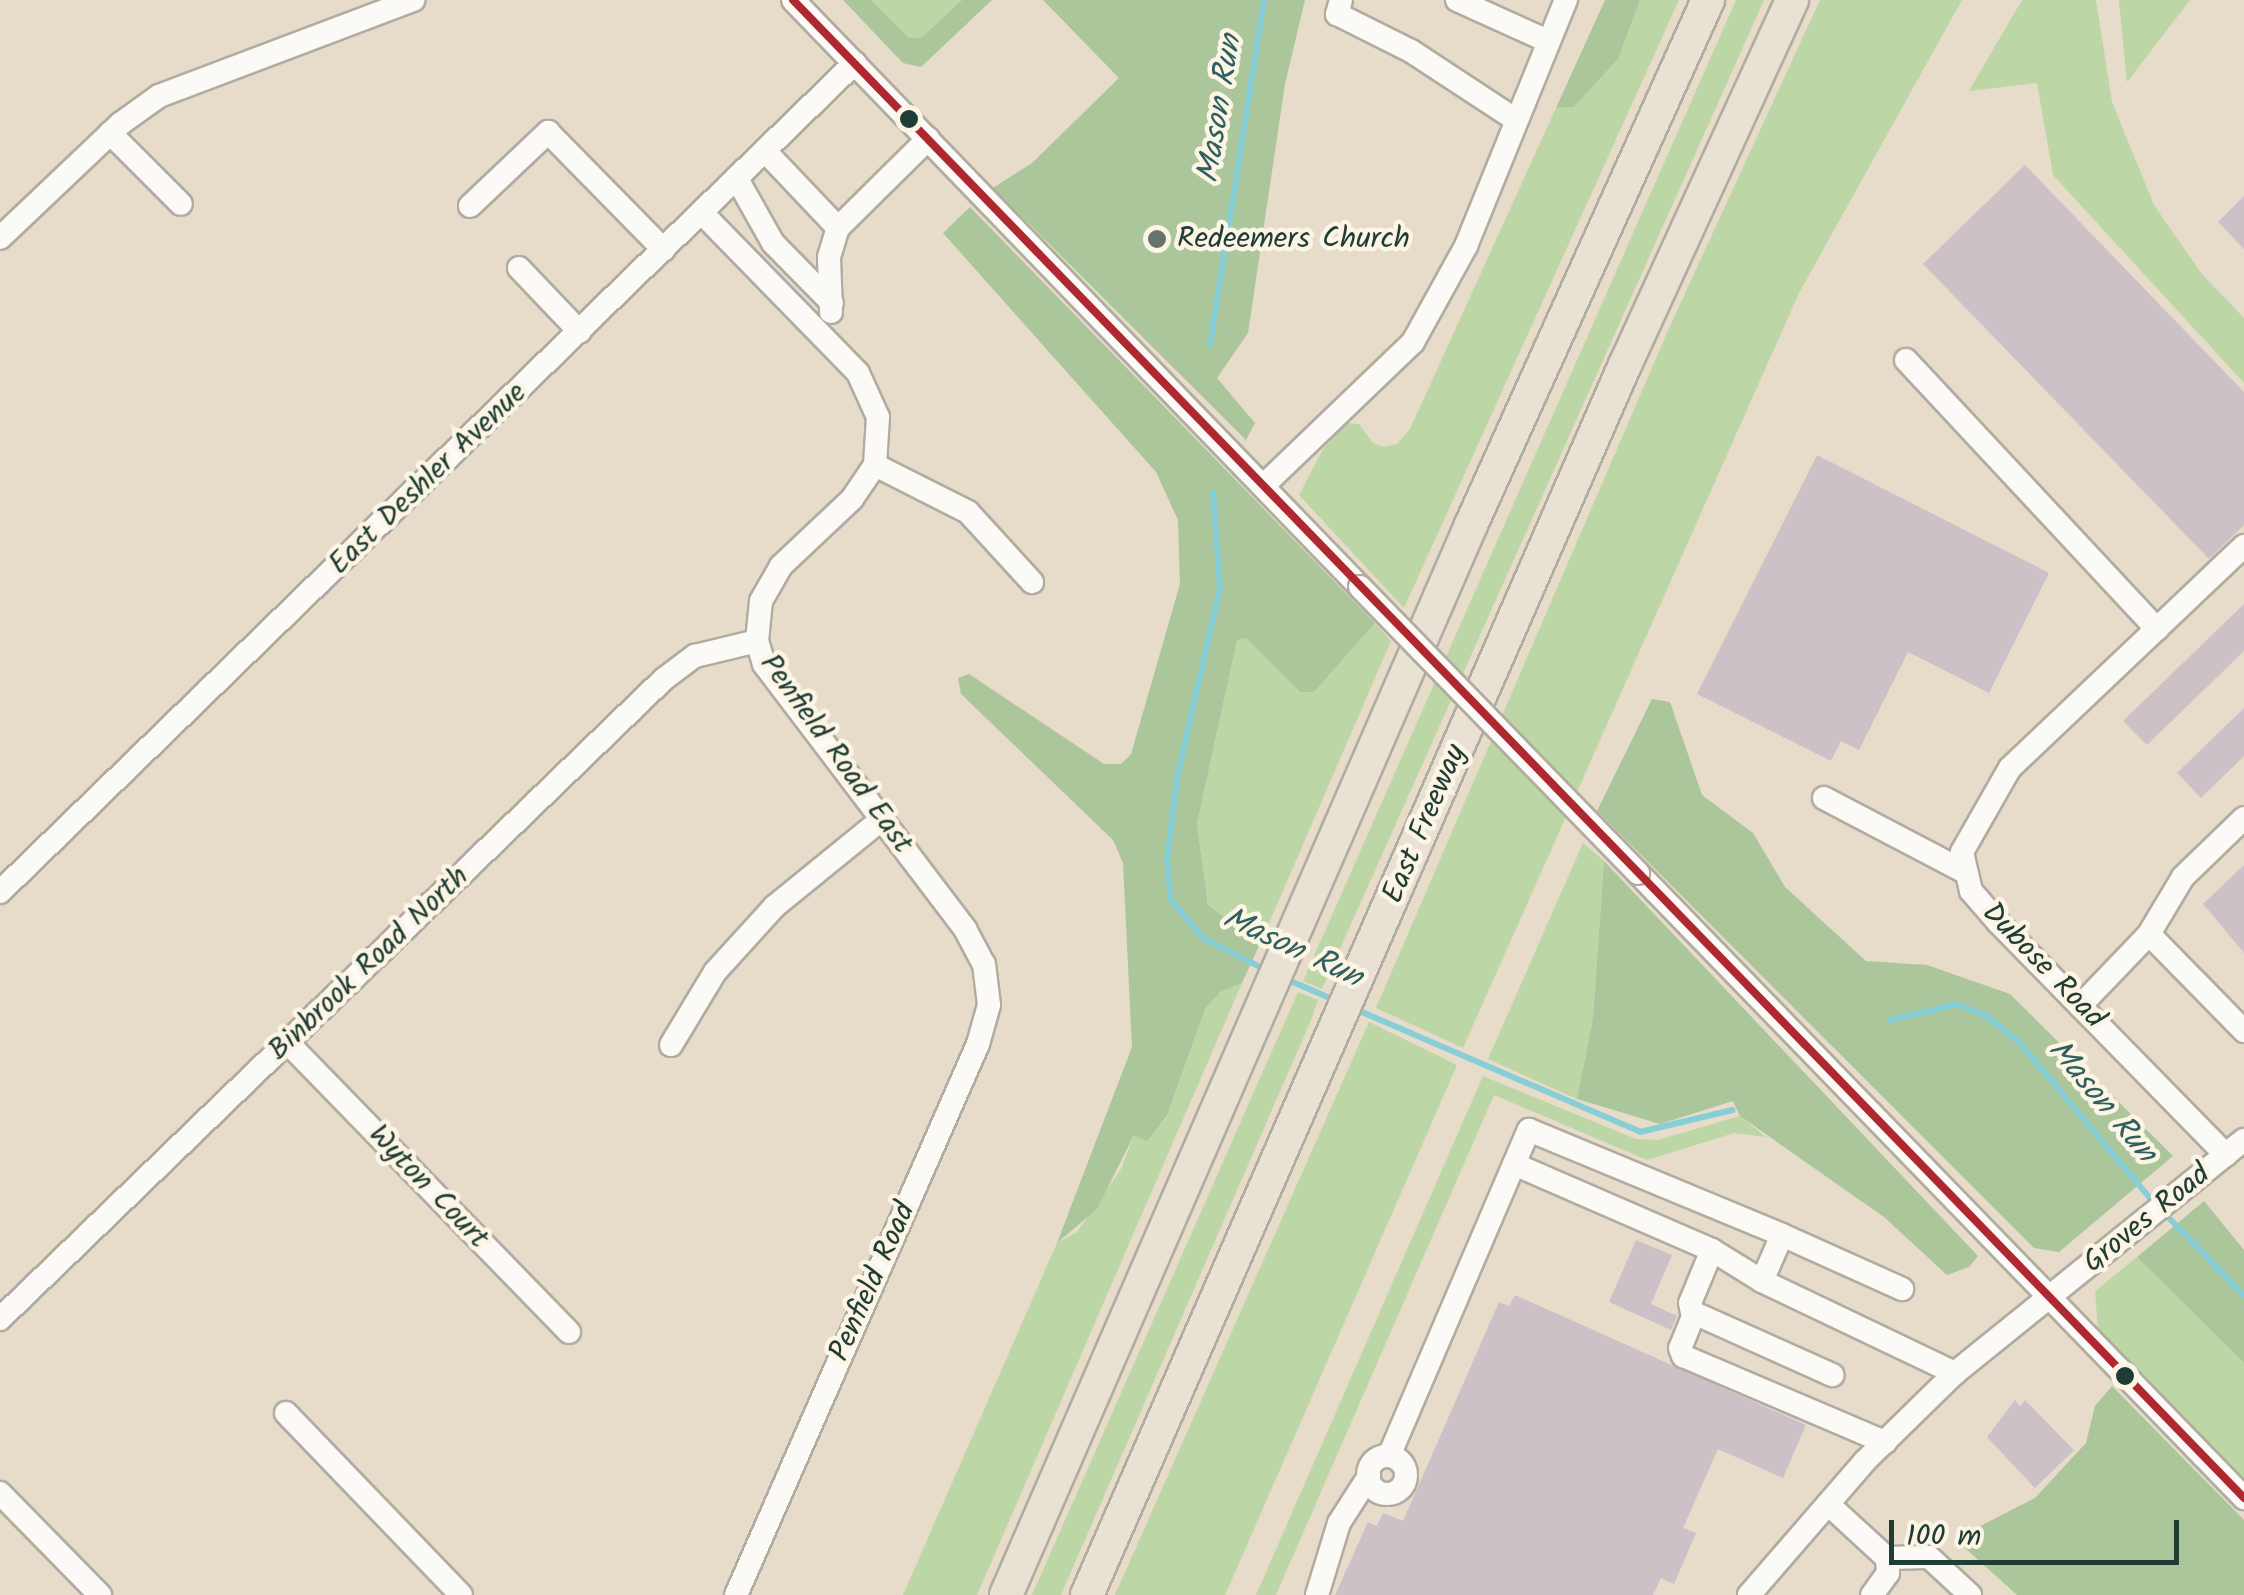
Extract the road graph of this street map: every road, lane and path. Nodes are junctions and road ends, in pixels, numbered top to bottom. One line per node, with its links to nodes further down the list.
1 (413, 0): 11 (street)
2 (793, 0): 9 (street)
3 (1340, 0): 10 (street)
4 (1456, 0): 8 (street)
5 (1566, 0): 8 (street)
6 (1708, 0): 68 (highway)
7 (1792, 0): 69 (highway, East Freeway)
8 (1548, 41): 10 (street)
9 (854, 63): 12 (street); 13 (street, East Deshler Avenue)
10 (1516, 120): 27 (street)
11 (110, 133): 15 (street); 19 (street)
12 (928, 139): 18 (street); 27 (street)
13 (765, 152): 14 (street, East Deshler Avenue); 18 (street)
14 (737, 178): 17 (street, East Deshler Avenue); 22 (street)
15 (182, 204)
16 (470, 206): 20 (street)
17 (702, 213): 20 (street, East Deshler Avenue); 23 (street)
18 (838, 228): 22 (street)
19 (0, 238)
20 (664, 250): 24 (street, East Deshler Avenue)
21 (519, 268): 24 (street)
22 (832, 303): 23 (street)
23 (816, 330): 26 (street)
24 (580, 332): 36 (street, East Deshler Avenue)
25 (1906, 360): 30 (street)
26 (875, 465): 29 (street); 31 (street, Penfield Road East)
27 (1262, 486): 49 (street, bridge)
28 (2244, 546): 30 (street, Dubose Road)
29 (1032, 582)
30 (2157, 629): 35 (street, Dubose Road)
31 (756, 641): 34 (street, Penfield Road East); 41 (street, Binbrook Road North)
32 (1824, 798): 35 (street)
33 (2244, 818): 37 (street)
34 (882, 819): 38 (street, Penfield Road East); 42 (street)
35 (1965, 872): 39 (street, Dubose Road)
36 (0, 892)
37 (2150, 934): 39 (street); 40 (street)
38 (984, 964): 67 (street, Penfield Road)
39 (2080, 1006): 43 (street, Dubose Road)
40 (2244, 1031)
41 (288, 1042): 51 (street, Binbrook Road North); 52 (street, Wyton Court)
42 (671, 1045)
43 (2235, 1147): 49 (street, Groves Road)
44 (1514, 1164): 45 (street); 46 (street); 57 (street)
45 (1782, 1235): 47 (street); 48 (street)
46 (1712, 1250): 47 (street); 50 (street)
47 (1762, 1281): 53 (street)
48 (1902, 1289)
49 (2049, 1298): 53 (street, Groves Road); 60 (street)
50 (1694, 1314): 54 (street); 56 (street)
51 (0, 1319)
52 (569, 1332)
53 (1955, 1373): 56 (street, Groves Road)
54 (1832, 1375)
55 (286, 1414): 66 (street)
56 (1885, 1442): 61 (street, Groves Road)
57 (1389, 1456): 58 (street); 58 (street)
58 (1368, 1476): 70 (street)
59 (0, 1493): 63 (street)
60 (2244, 1498)
61 (1828, 1504): 62 (street); 71 (street, Groves Road)
62 (1887, 1558): 72 (street); 73 (street)
63 (82, 1577): 64 (street); 65 (street)
64 (64, 1595)
65 (100, 1595)
66 (461, 1595)
67 (736, 1595)
68 (1006, 1595)
69 (1087, 1595)
70 (1317, 1595)
71 (1749, 1595)
72 (1872, 1595)
73 (1970, 1595)

